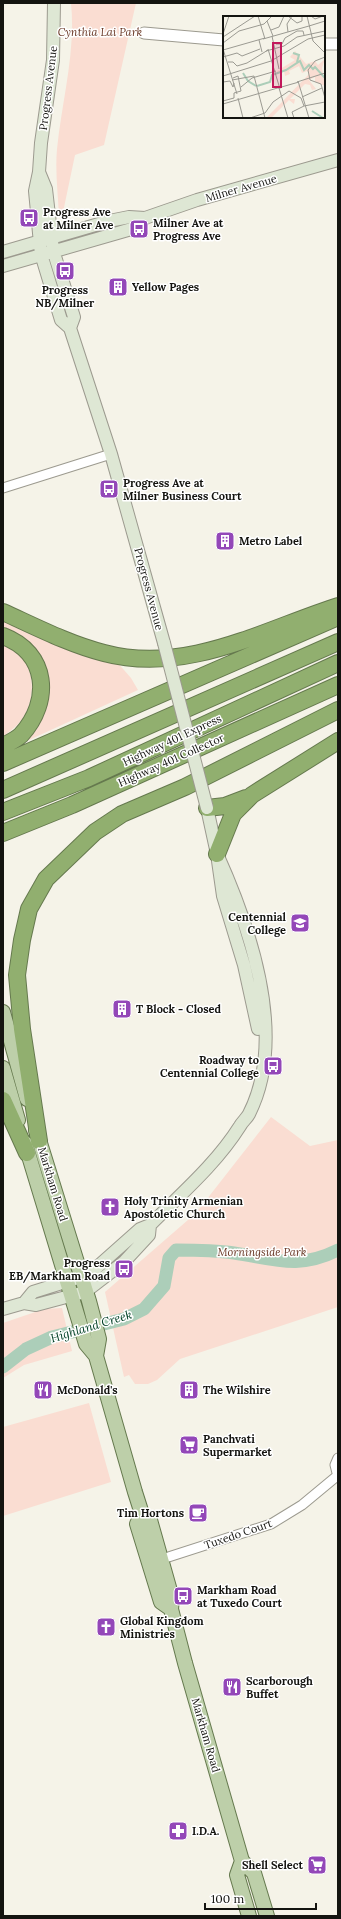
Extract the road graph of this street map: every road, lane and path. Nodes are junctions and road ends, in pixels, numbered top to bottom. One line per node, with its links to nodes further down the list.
1 (54, 3): 7 (main road, Progress Avenue)
2 (144, 33): 3 (street)
3 (223, 40)
4 (325, 44): 5 (street)
5 (338, 44)
6 (338, 160): 8 (main road, Milner Avenue)
7 (39, 172): 8 (main road, Progress Avenue); 9 (main road, Progress Avenue)
8 (53, 244): 9 (main road, Milner Avenue); 12 (main road, Progress Avenue)
9 (40, 248): 10 (main road, Milner Avenue); 11 (main road, Milner Avenue); 12 (main road, Progress Avenue)
10 (3, 252)
11 (3, 266)
12 (70, 328): 13 (main road, Progress Avenue)
13 (111, 454): 14 (street); 29 (main road, Progress Avenue, bridge)
14 (3, 488)
15 (338, 606): 16 (highway)
16 (3, 612)
17 (338, 617): 25 (highway)
18 (3, 636): 24 (highway)
19 (338, 642): 26 (highway, Highway 401 Express)
20 (338, 663): 30 (highway, Highway 401 Express)
21 (338, 685): 28 (highway, Highway 401 Collector)
22 (338, 710): 40 (highway)
23 (338, 740): 27 (highway)
24 (3, 746)
25 (3, 763)
26 (3, 790)
27 (252, 795): 29 (highway); 33 (highway)
28 (72, 805): 31 (highway, Highway 401 Collector); 32 (highway)
29 (207, 808): 33 (main road, Progress Avenue)
30 (3, 812)
31 (3, 833)
32 (3, 845)
33 (217, 854): 34 (main road, Progress Avenue); 35 (main road, Progress Avenue)
34 (239, 948): 35 (main road); 37 (main road, Progress Avenue)
35 (252, 952): 37 (main road, Progress Avenue)
36 (3, 1012): 40 (main road, Markham Road)
37 (262, 1021): 42 (main road, Progress Avenue)
38 (3, 1068): 41 (main road, Markham Road)
39 (3, 1100): 41 (highway)
40 (39, 1141): 43 (main road, Markham Road)
41 (27, 1152): 43 (main road, Markham Road)
42 (150, 1225): 43 (main road, Progress Avenue); 44 (main road, Progress Avenue)
43 (74, 1279): 44 (main road, Markham Road); 45 (main road, Progress Avenue)
44 (79, 1294): 45 (main road, Progress Avenue); 49 (main road, Markham Road)
45 (24, 1303): 46 (main road, Progress Avenue)
46 (3, 1309)
47 (338, 1458): 48 (street)
48 (338, 1476): 49 (street, Tuxedo Court)
49 (155, 1561): 50 (main road, Markham Road)
50 (242, 1861): 51 (main road, Markham Road); 52 (main road, Markham Road)
51 (249, 1916)
52 (266, 1916)

